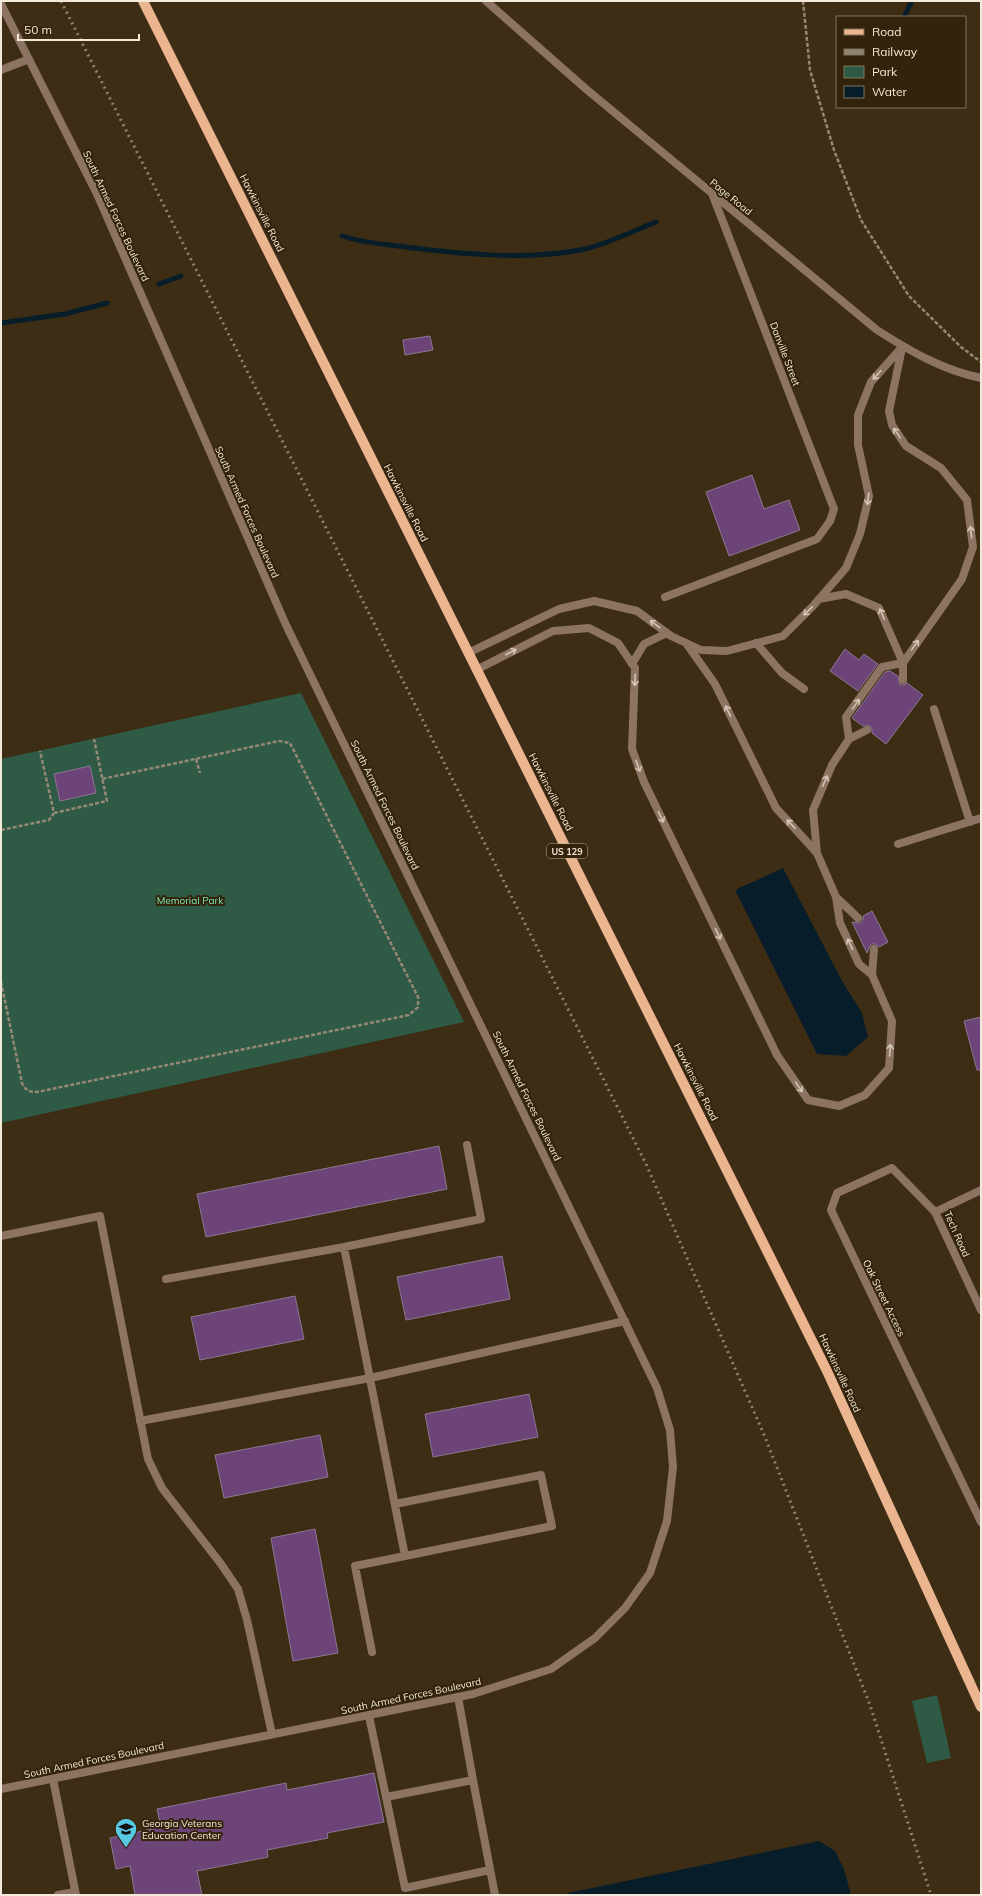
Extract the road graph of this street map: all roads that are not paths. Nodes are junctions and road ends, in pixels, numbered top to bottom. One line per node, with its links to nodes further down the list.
1 (143, 1): 14 (main road, Hawkinsville Road / US 129)
2 (486, 1): 6 (street, Page Road)
3 (1, 4): 4 (street, South Armed Forces Boulevard)
4 (29, 59): 5 (street); 38 (street, South Armed Forces Boulevard)
5 (1, 70)
6 (713, 195): 7 (street, Page Road); 9 (street, Danville Street)
7 (903, 346): 8 (street, Page Road); 10 (street, one-way to 10); 15 (street, one-way to 7)
8 (981, 378)
9 (665, 597)
10 (819, 599): 13 (street, one-way to 13); 15 (street, one-way to 10)
11 (667, 633): 12 (street); 14 (street, one-way to 14); 16 (street)
12 (686, 643): 13 (street); 26 (street, one-way to 12)
13 (756, 643): 19 (street)
14 (468, 654): 17 (main road, Hawkinsville Road / US 129)
15 (903, 663): 18 (street); 22 (street, one-way to 15)
16 (632, 664): 17 (street, one-way to 16); 30 (street, one-way to 30)
17 (476, 670): 46 (main road, Hawkinsville Road / US 129)
18 (903, 680)
19 (804, 689)
20 (934, 709): 24 (street)
21 (868, 730): 22 (street)
22 (849, 739): 26 (street, one-way to 22)
23 (981, 818): 24 (street)
24 (970, 822): 25 (street)
25 (898, 844)
26 (817, 853): 27 (street)
27 (836, 897): 28 (street); 30 (street, one-way to 27)
28 (858, 918)
29 (874, 949): 30 (street)
30 (872, 975)
31 (467, 1145): 35 (street)
32 (981, 1190): 33 (street, Tech Road)
33 (935, 1212): 37 (street, Tech Road); 42 (street, Oak Street Access)
34 (1, 1236): 40 (street)
35 (344, 1247): 36 (street); 39 (street)
36 (166, 1279)
37 (981, 1310)
38 (625, 1321): 39 (street); 45 (street, South Armed Forces Boulevard)
39 (370, 1378): 40 (street); 41 (street)
40 (140, 1421): 48 (street)
41 (395, 1504): 43 (street); 43 (street)
42 (981, 1522)
43 (405, 1556): 44 (street)
44 (372, 1652)
45 (458, 1697): 47 (street, South Armed Forces Boulevard); 50 (street)
46 (981, 1707)
47 (369, 1716): 48 (street, South Armed Forces Boulevard); 52 (street)
48 (272, 1734): 49 (street, South Armed Forces Boulevard)
49 (52, 1779): 51 (street, South Armed Forces Boulevard); 54 (street)
50 (473, 1780): 52 (street); 53 (street)
51 (1, 1789)
52 (386, 1797): 53 (street)
53 (490, 1870): 56 (street)
54 (76, 1893): 55 (street)
55 (58, 1895)
56 (495, 1895)

